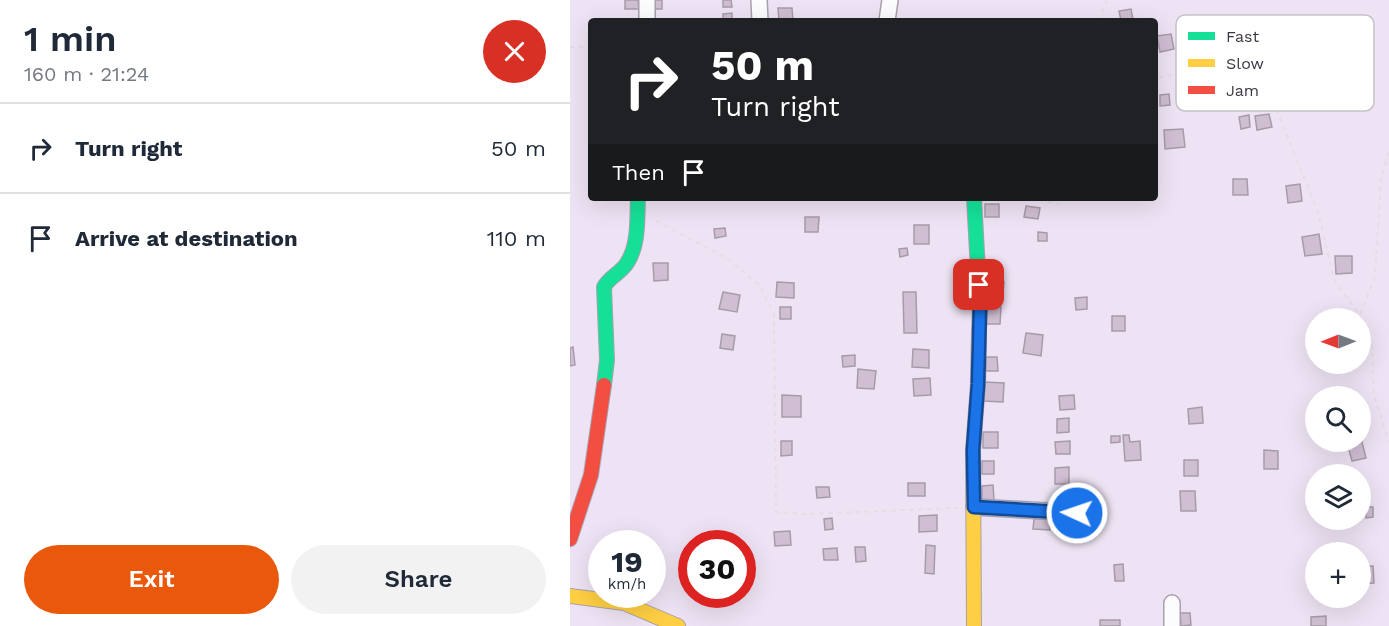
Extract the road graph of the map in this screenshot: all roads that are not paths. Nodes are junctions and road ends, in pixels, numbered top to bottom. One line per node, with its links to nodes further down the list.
1 (648, 0): 4 (street)
2 (759, 0): 5 (street)
3 (890, 0): 6 (street)
4 (647, 18)
5 (760, 18)
6 (887, 18)
7 (974, 201): 9 (street)
8 (638, 205): 11 (street)
9 (974, 507): 10 (street); 15 (street)
10 (1098, 514)
11 (570, 539)
12 (570, 596): 14 (street)
13 (1172, 603): 16 (street)
14 (678, 626)
15 (974, 626)
16 (1172, 626)

